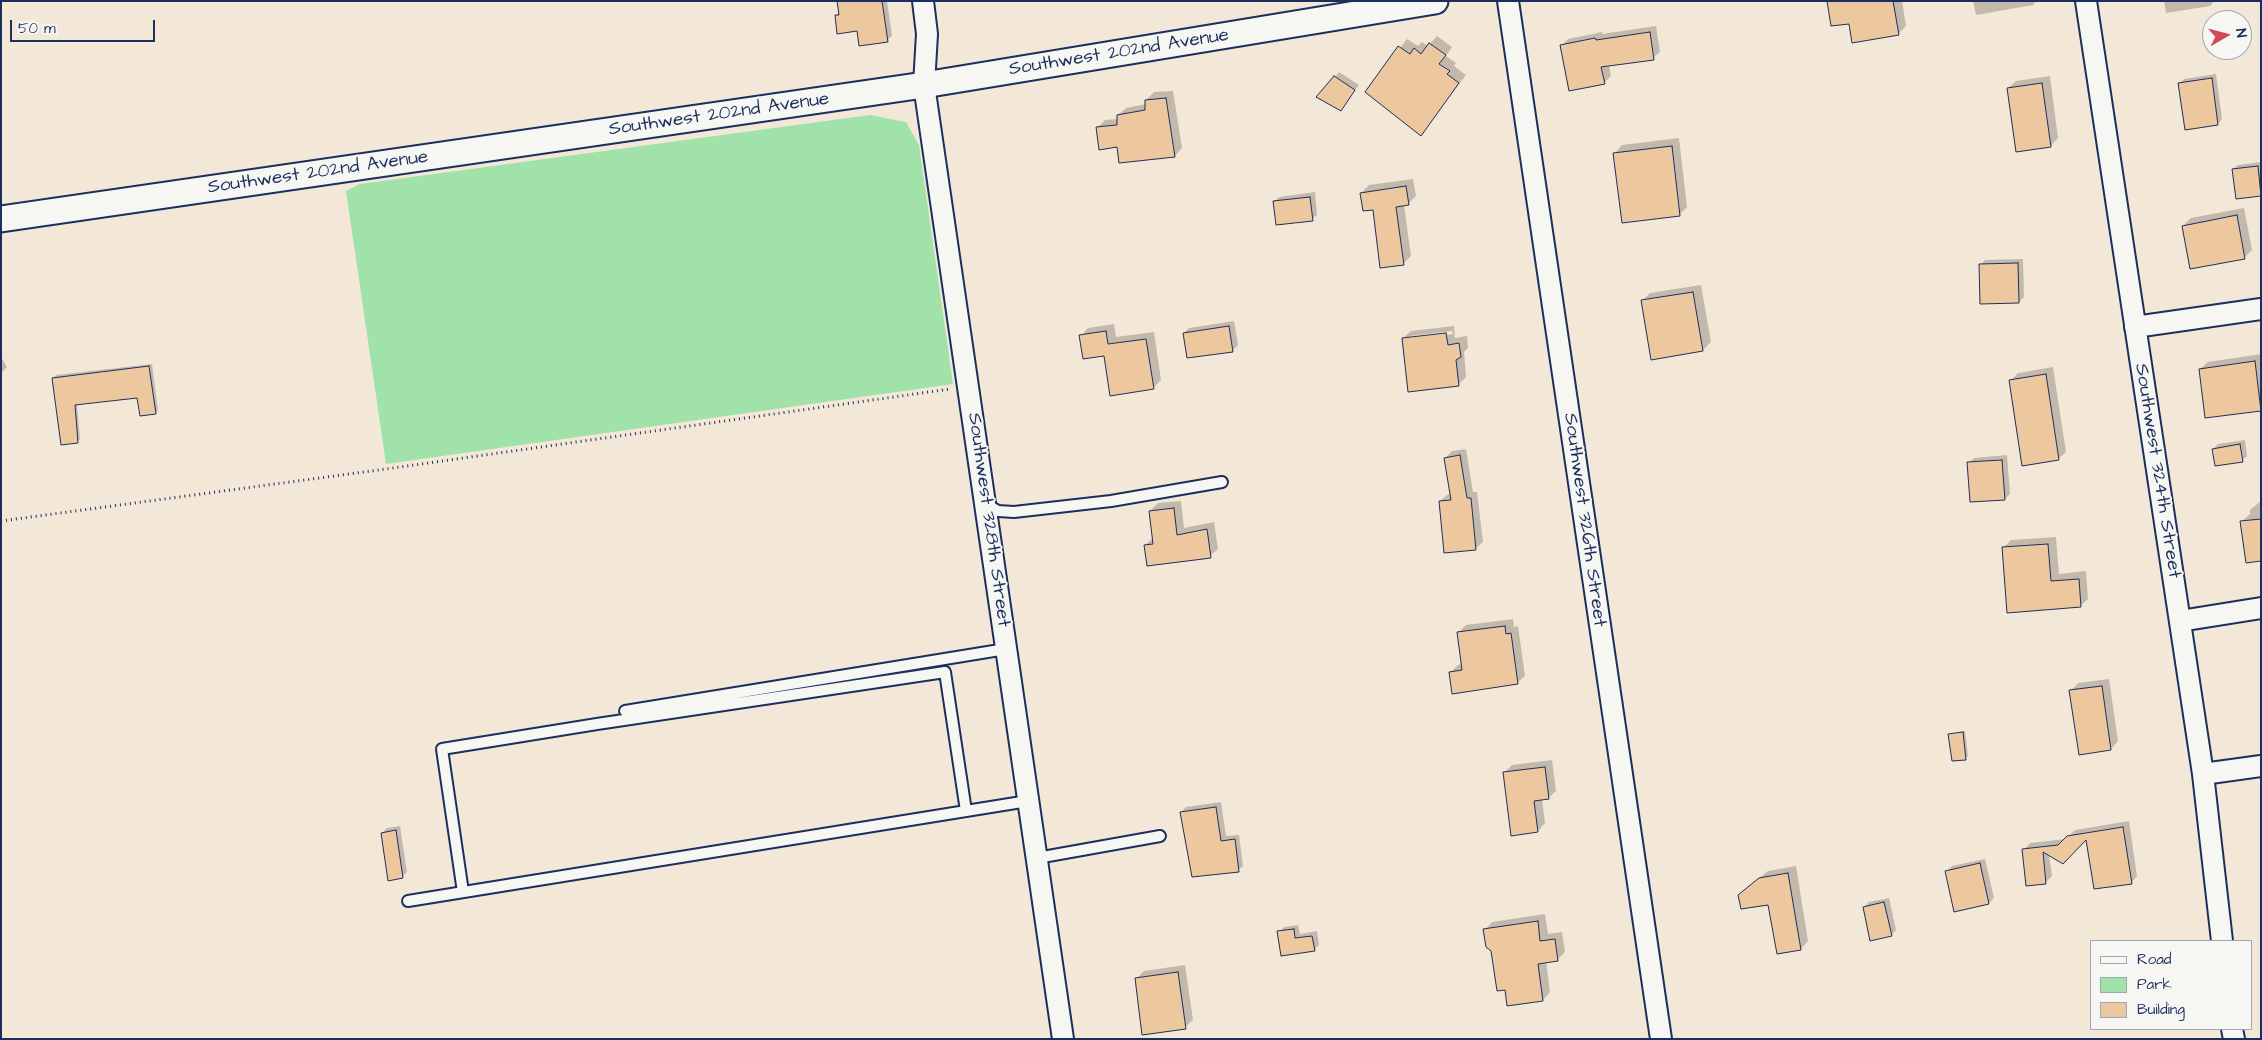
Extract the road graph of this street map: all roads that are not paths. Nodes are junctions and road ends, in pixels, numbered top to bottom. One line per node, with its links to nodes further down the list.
1 (922, 1): 5 (street, Southwest 328th Street)
2 (1435, 1): 5 (street, Southwest 202nd Avenue)
3 (1508, 1): 25 (street, Southwest 326th Street)
4 (2086, 1): 8 (street, Southwest 324th Street)
5 (924, 86): 6 (street, Southwest 202nd Avenue); 10 (street, Southwest 328th Street)
6 (1, 219)
7 (2261, 309): 8 (street)
8 (2135, 327): 12 (street, Southwest 324th Street)
9 (1222, 482): 10 (lane)
10 (985, 504): 13 (street, Southwest 328th Street)
11 (2261, 608): 12 (street)
12 (2180, 621): 16 (street, Southwest 324th Street)
13 (1006, 649): 14 (lane); 17 (street, Southwest 328th Street)
14 (625, 711)
15 (2261, 766): 16 (street)
16 (2203, 774): 23 (street, Southwest 324th Street)
17 (1028, 801): 18 (lane); 20 (street, Southwest 328th Street)
18 (966, 811): 21 (lane); 21 (lane)
19 (1160, 836): 20 (lane)
20 (1037, 858): 24 (street, Southwest 328th Street)
21 (462, 892): 22 (lane)
22 (408, 901)
23 (2222, 940)
24 (1063, 1039)
25 (1660, 1039)

